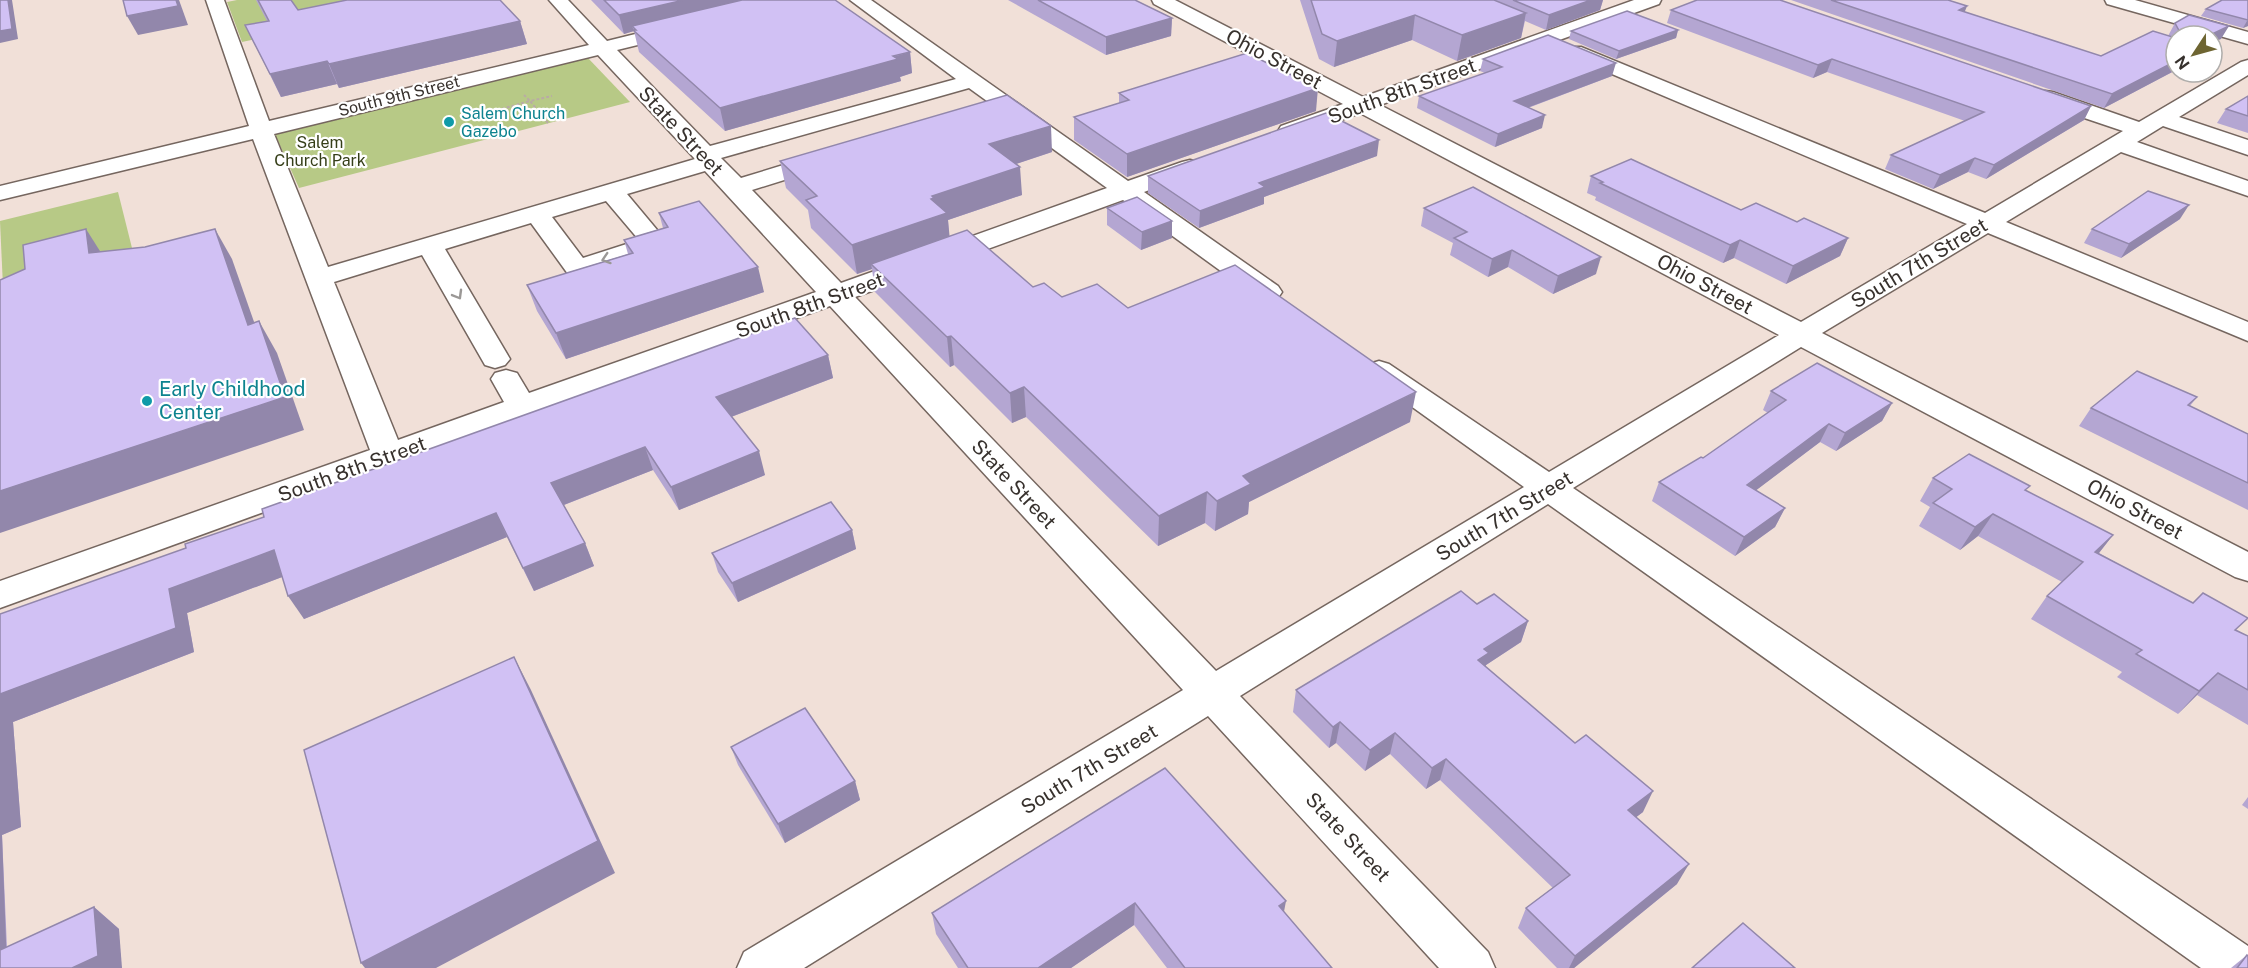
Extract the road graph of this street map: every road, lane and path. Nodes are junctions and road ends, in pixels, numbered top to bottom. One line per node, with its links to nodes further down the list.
1 (215, 0): 18 (street)
2 (558, 0): 11 (street, State Street)
3 (859, 0): 15 (street)
4 (1161, 0): 16 (street, Ohio Street)
5 (1652, 0): 10 (street, South 8th Street)
6 (2114, 0): 9 (street)
7 (694, 25): 11 (street, South 9th Street)
8 (1514, 26): 10 (street)
9 (2248, 38)
10 (1545, 39): 16 (street, South 8th Street); 31 (street)
11 (602, 47): 18 (street, South 9th Street); 23 (street, State Street)
12 (2248, 66): 19 (street, South 7th Street)
13 (2031, 92): 19 (street)
14 (552, 96): 17 (path)
15 (986, 99): 23 (street); 28 (street)
16 (1362, 105): 20 (street, South 8th Street); 37 (street, Ohio Street)
17 (548, 123)
18 (261, 130): 29 (street, South 9th Street); 33 (street)
19 (2140, 131): 21 (street); 26 (street); 31 (street, South 7th Street)
20 (1265, 140)
21 (2248, 148)
22 (847, 153): 25 (street)
23 (707, 159): 25 (street, State Street); 27 (street)
24 (1211, 160): 28 (street, South 8th Street)
25 (734, 188): 34 (street, State Street)
26 (2248, 189)
27 (610, 190): 30 (street); 30 (street, one-way to 30)
28 (1125, 191): 34 (street, South 8th Street); 35 (street)
29 (0, 193)
30 (536, 213): 32 (street)
31 (1986, 223): 36 (street); 37 (street, South 7th Street)
32 (429, 244): 33 (street); 39 (street, one-way to 39)
33 (318, 278): 40 (street)
34 (836, 295): 39 (street, South 8th Street); 44 (street, State Street)
35 (1288, 306)
36 (2248, 332)
37 (1801, 334): 41 (street, South 7th Street); 42 (street, Ohio Street)
38 (1356, 353): 41 (street)
39 (523, 408): 40 (street, South 8th Street)
40 (388, 456): 43 (street, South 8th Street)
41 (1548, 489): 44 (street, South 7th Street); 47 (street)
42 (2248, 568)
43 (0, 595)
44 (1212, 693): 45 (street, South 7th Street); 46 (street, State Street)
45 (761, 968)
46 (1471, 968)
47 (2240, 968)

